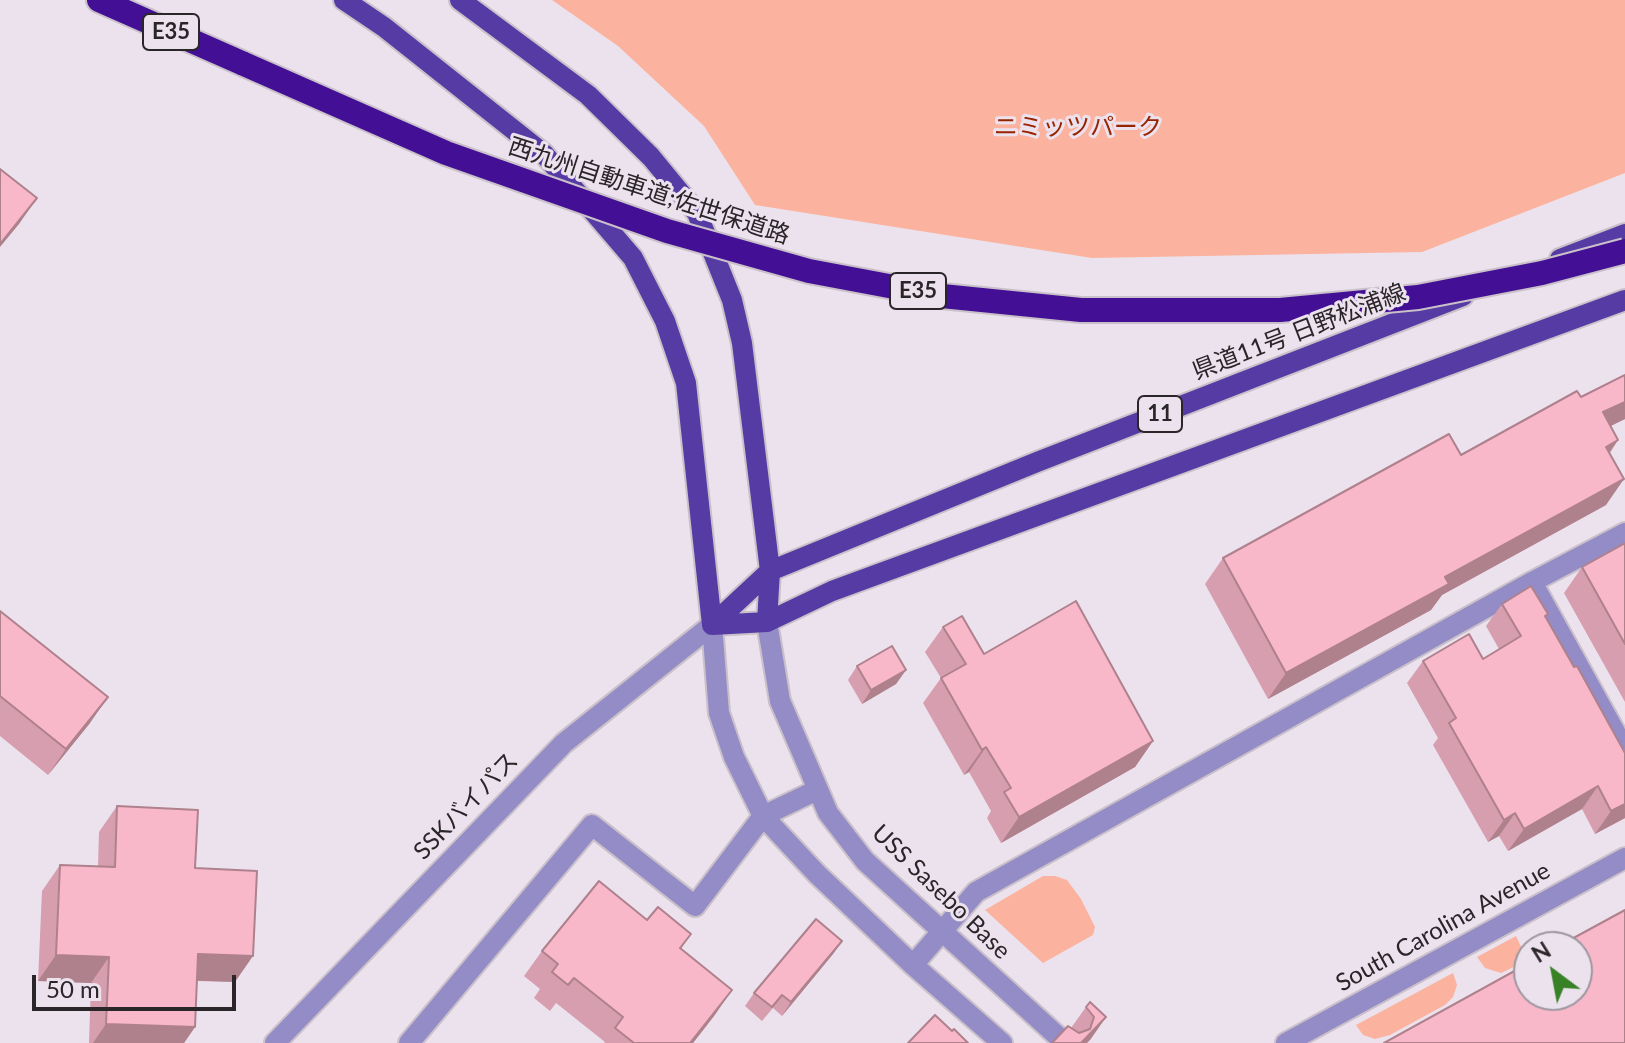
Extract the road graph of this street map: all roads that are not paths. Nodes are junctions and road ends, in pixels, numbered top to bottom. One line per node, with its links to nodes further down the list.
1 (99, 0): 5 (highway, 西九州自動車道;佐世保道路 / E35)
2 (129, 0): 5 (highway, 西九州自動車道;佐世保道路 / E35)
3 (344, 0): 13 (main road)
4 (460, 0): 10 (main road)
5 (244, 64): 7 (highway, 西九州自動車道;佐世保道路 / E35, bridge)
6 (1625, 234): 10 (main road, 県道11号 日野松浦線 / 11)
7 (1625, 251)
8 (1625, 300): 12 (main road, 11)
9 (1625, 533): 11 (street)
10 (770, 571): 12 (main road); 13 (main road, 県道11号 日野松浦線 / 11)
11 (1532, 582): 14 (street); 18 (street)
12 (767, 622): 13 (main road, 11); 15 (street, USS Sasebo Base)
13 (712, 625): 16 (street); 20 (street, SSKバイパス)
14 (1625, 750)
15 (817, 790): 16 (street); 18 (street, USS Sasebo Base)
16 (763, 816): 19 (street); 21 (street)
17 (1625, 858): 24 (street, South Carolina Avenue)
18 (941, 930): 19 (street); 23 (street, USS Sasebo Base)
19 (913, 965): 22 (street)
20 (275, 1043)
21 (409, 1043)
22 (1002, 1043)
23 (1065, 1043)
24 (1286, 1043)

